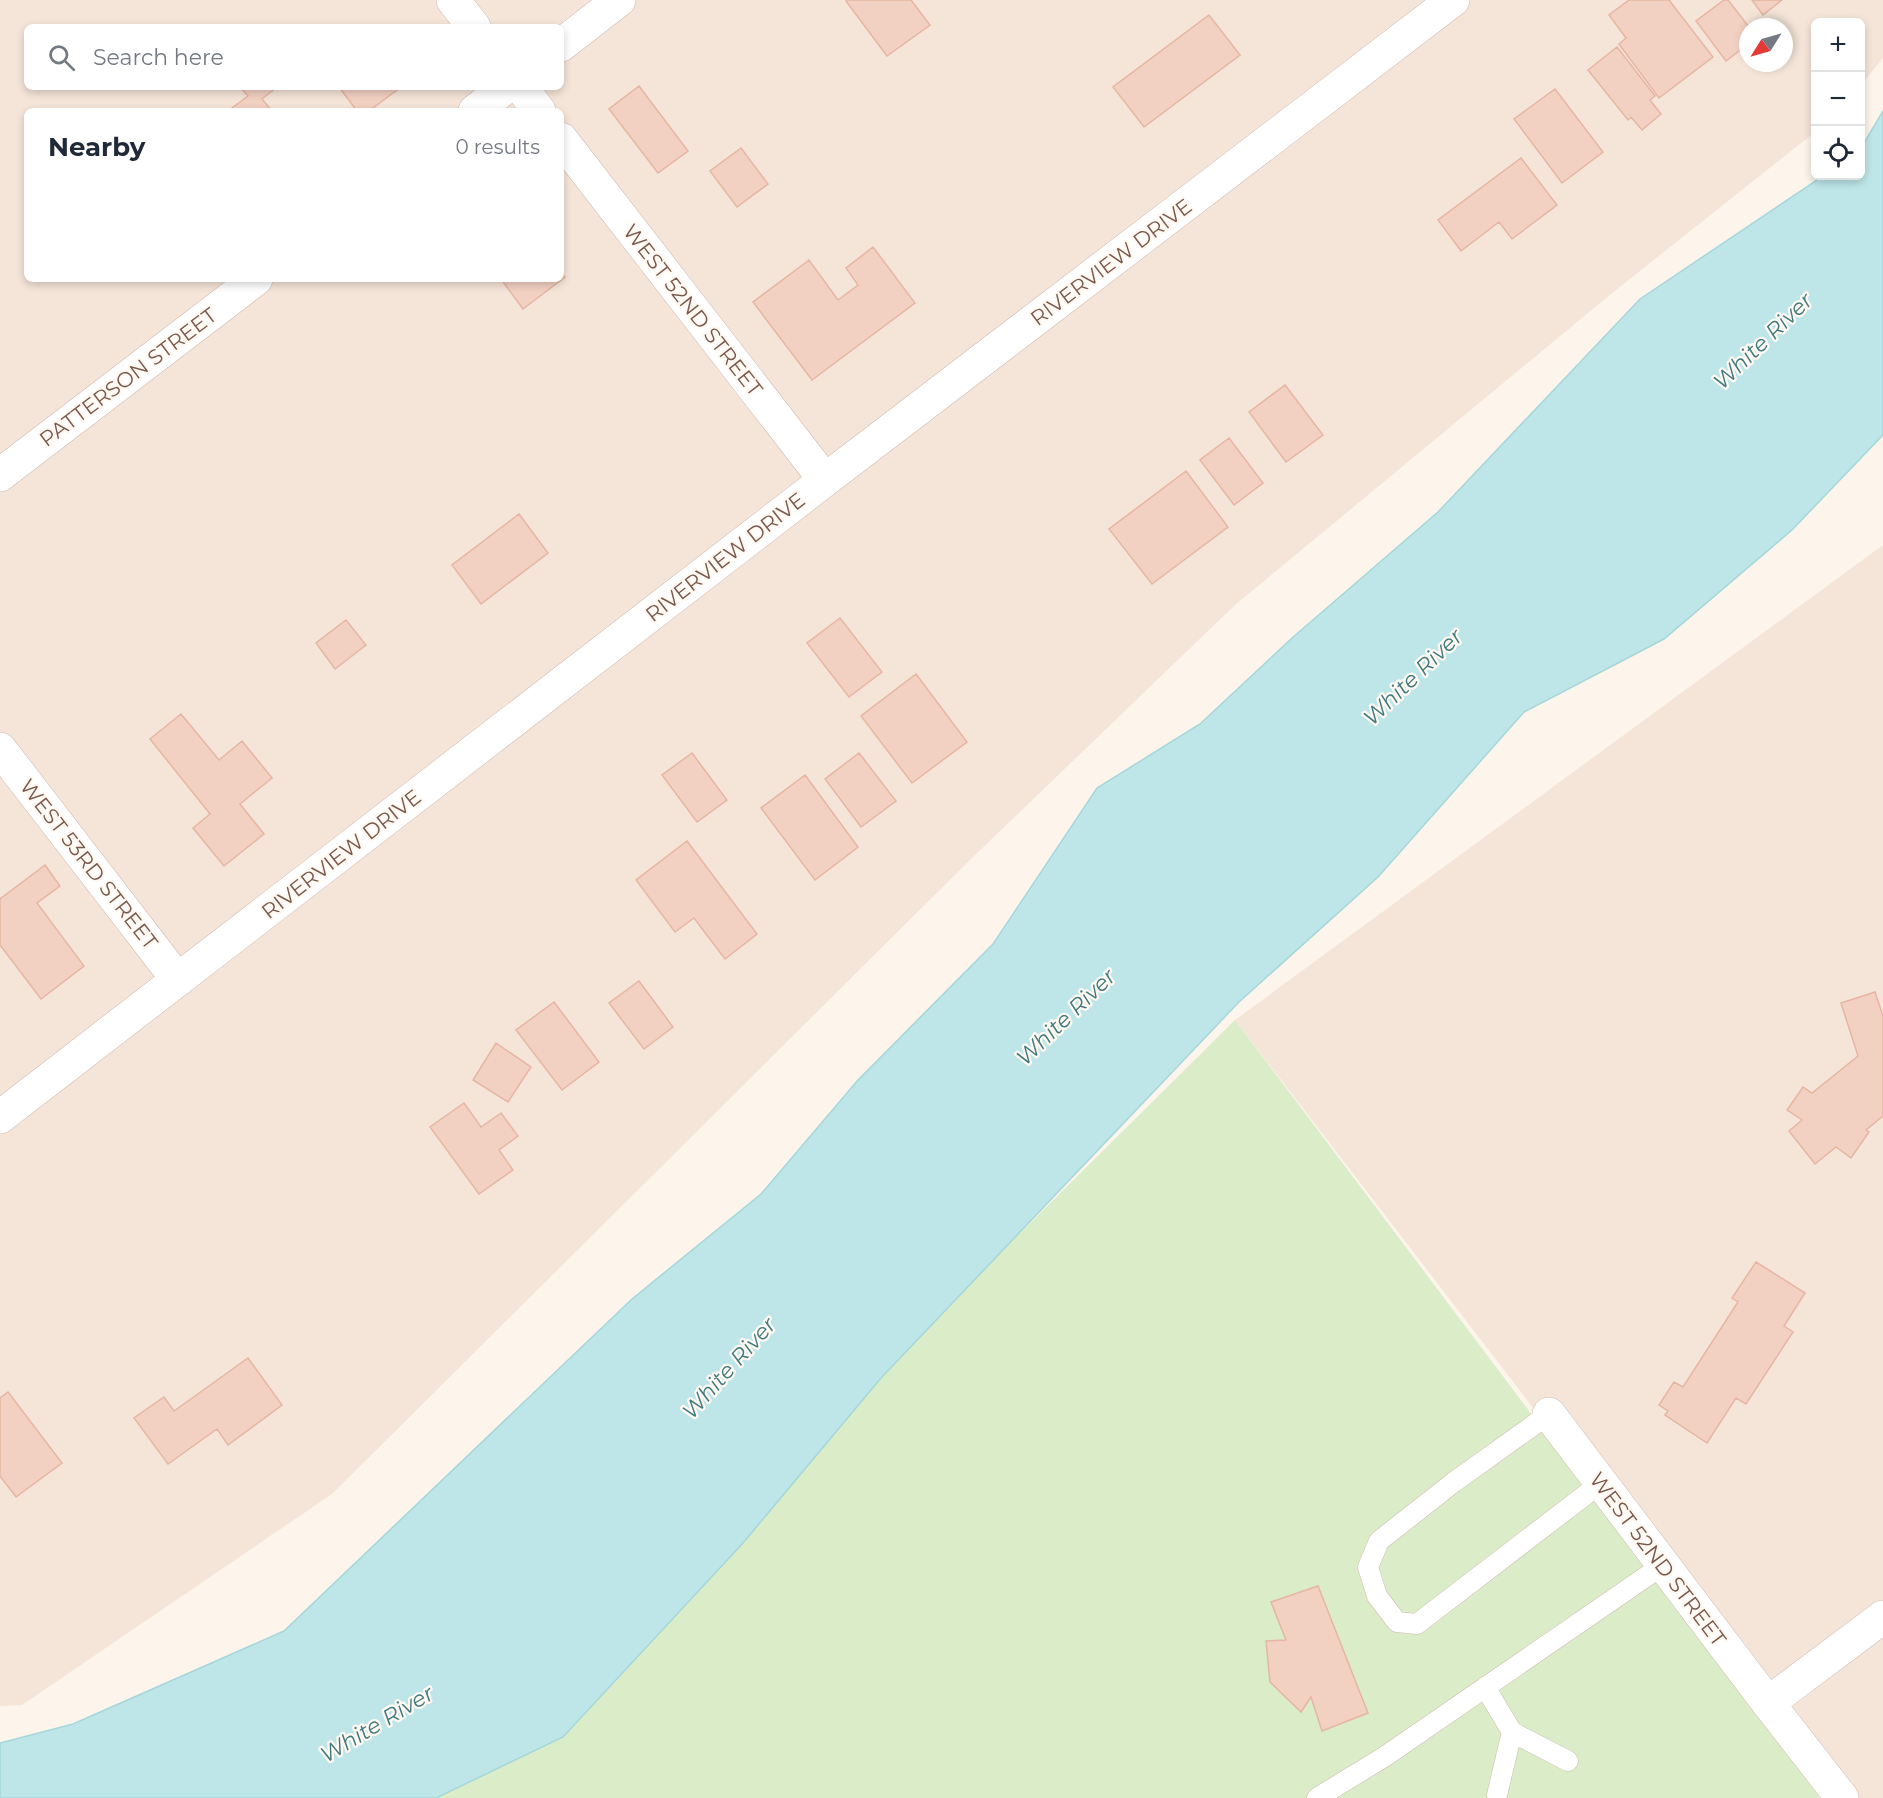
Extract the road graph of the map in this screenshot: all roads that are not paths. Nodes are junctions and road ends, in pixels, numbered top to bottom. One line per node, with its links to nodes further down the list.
1 (453, 0): 4 (street)
2 (619, 0): 5 (street)
3 (1453, 0): 13 (street, RIVERVIEW DRIVE)
4 (472, 24)
5 (564, 43)
6 (502, 90): 8 (street)
7 (523, 90): 9 (street)
8 (479, 108)
9 (537, 108)
10 (564, 143): 13 (street, WEST 52ND STREET)
11 (252, 282): 12 (street, PATTERSON STREET)
12 (0, 475)
13 (825, 480): 15 (street, RIVERVIEW DRIVE)
14 (0, 749): 15 (street, WEST 53RD STREET)
15 (178, 980): 16 (street, RIVERVIEW DRIVE)
16 (0, 1118)
17 (1549, 1414): 18 (street, WEST 52ND STREET); 18 (lane)
18 (1602, 1483): 19 (street, WEST 52ND STREET)
19 (1663, 1566): 21 (lane); 22 (street, WEST 52ND STREET)
20 (1883, 1617): 22 (street)
21 (1485, 1687): 23 (lane); 26 (lane)
22 (1768, 1703): 27 (street, WEST 52ND STREET)
23 (1512, 1732): 24 (lane); 25 (lane)
24 (1569, 1761)
25 (1497, 1795)
26 (1317, 1798)
27 (1842, 1798)

